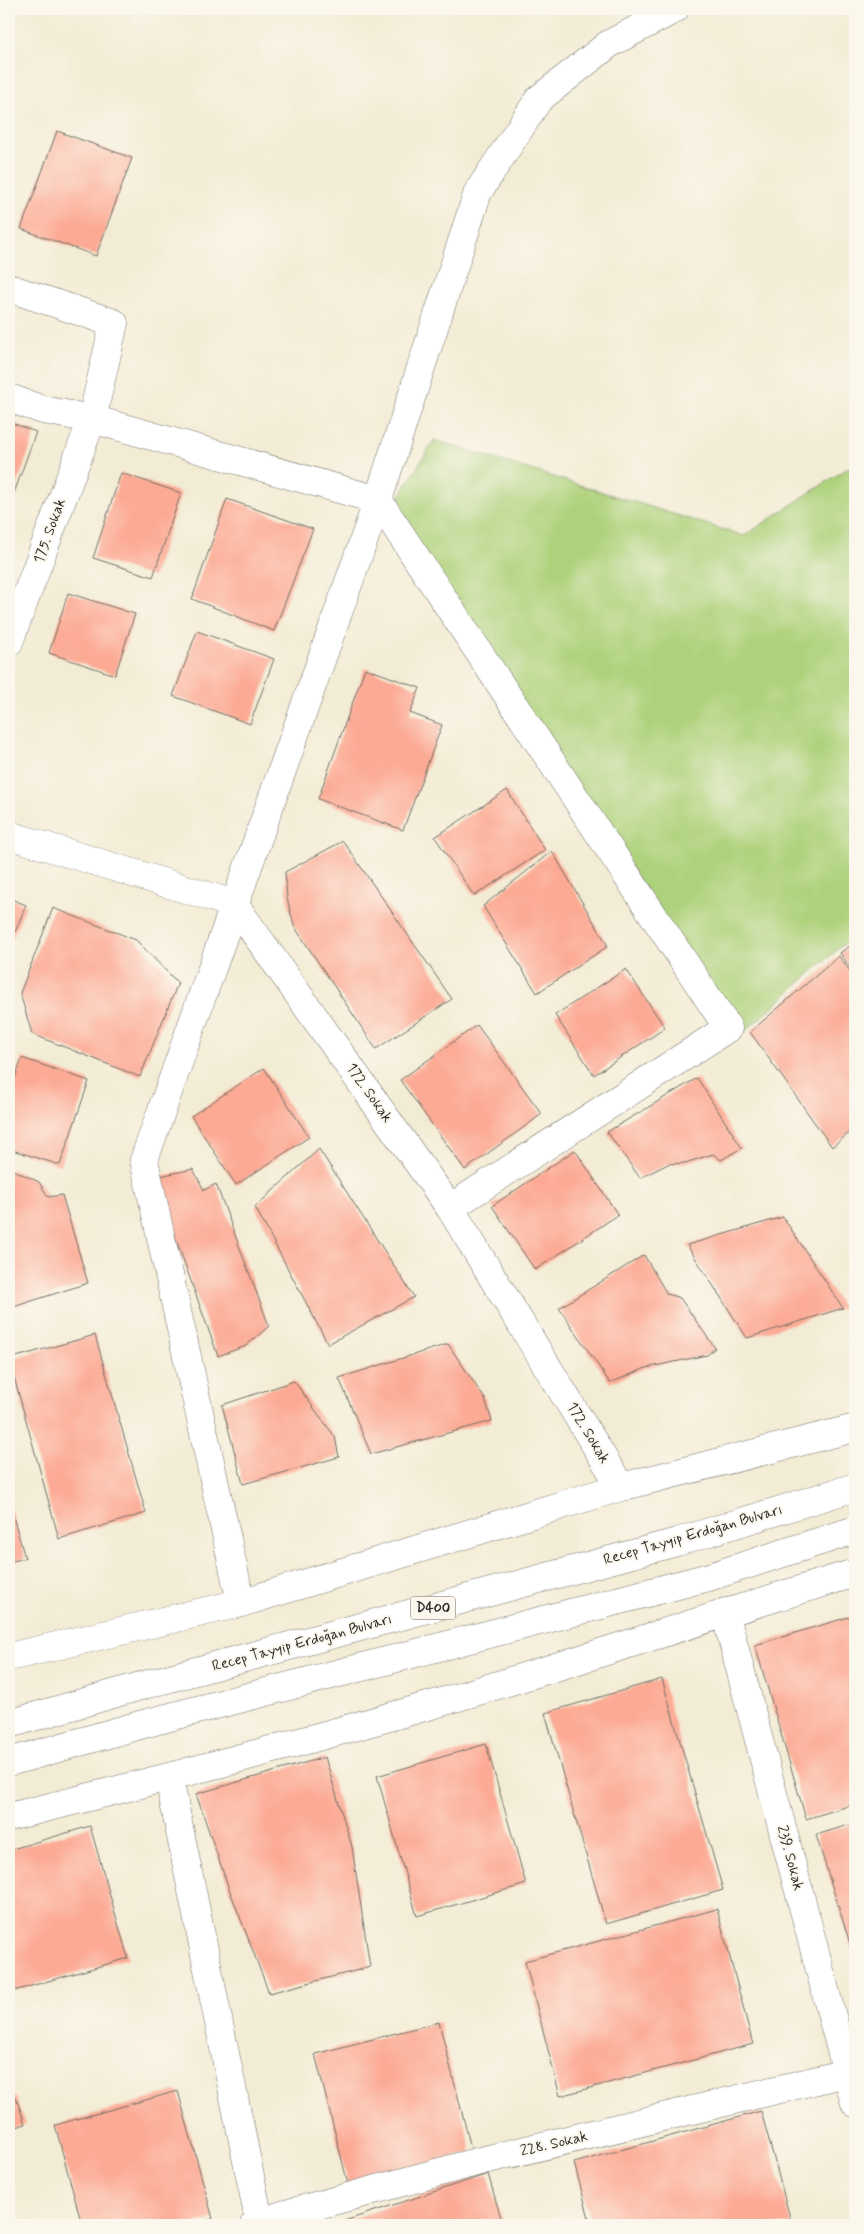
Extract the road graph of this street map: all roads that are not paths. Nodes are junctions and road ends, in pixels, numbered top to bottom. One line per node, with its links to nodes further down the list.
1 (675, 9): 5 (main road)
2 (9, 288): 4 (main road, 175. Sokak)
3 (9, 398): 4 (main road)
4 (92, 419): 5 (main road); 6 (main road, 175. Sokak)
5 (378, 500): 8 (main road); 9 (main road)
6 (9, 642)
7 (9, 836): 8 (main road)
8 (234, 904): 9 (main road, 172. Sokak); 15 (main road)
9 (450, 1208): 11 (main road, 172. Sokak)
10 (855, 1428): 11 (main road)
11 (621, 1487): 15 (main road)
12 (855, 1487): 18 (main road, Recep Tayyip Erdoğan Bulvarı / D400)
13 (855, 1530): 19 (main road, D400)
14 (855, 1573): 16 (main road)
15 (241, 1603): 17 (main road)
16 (725, 1612): 20 (main road); 22 (main road, 239. Sokak)
17 (9, 1657)
18 (9, 1724)
19 (9, 1762)
20 (169, 1778): 21 (main road); 24 (main road)
21 (9, 1817)
22 (851, 2072): 23 (main road, 239. Sokak); 24 (main road, 228. Sokak)
23 (855, 2103)
24 (258, 2225)

